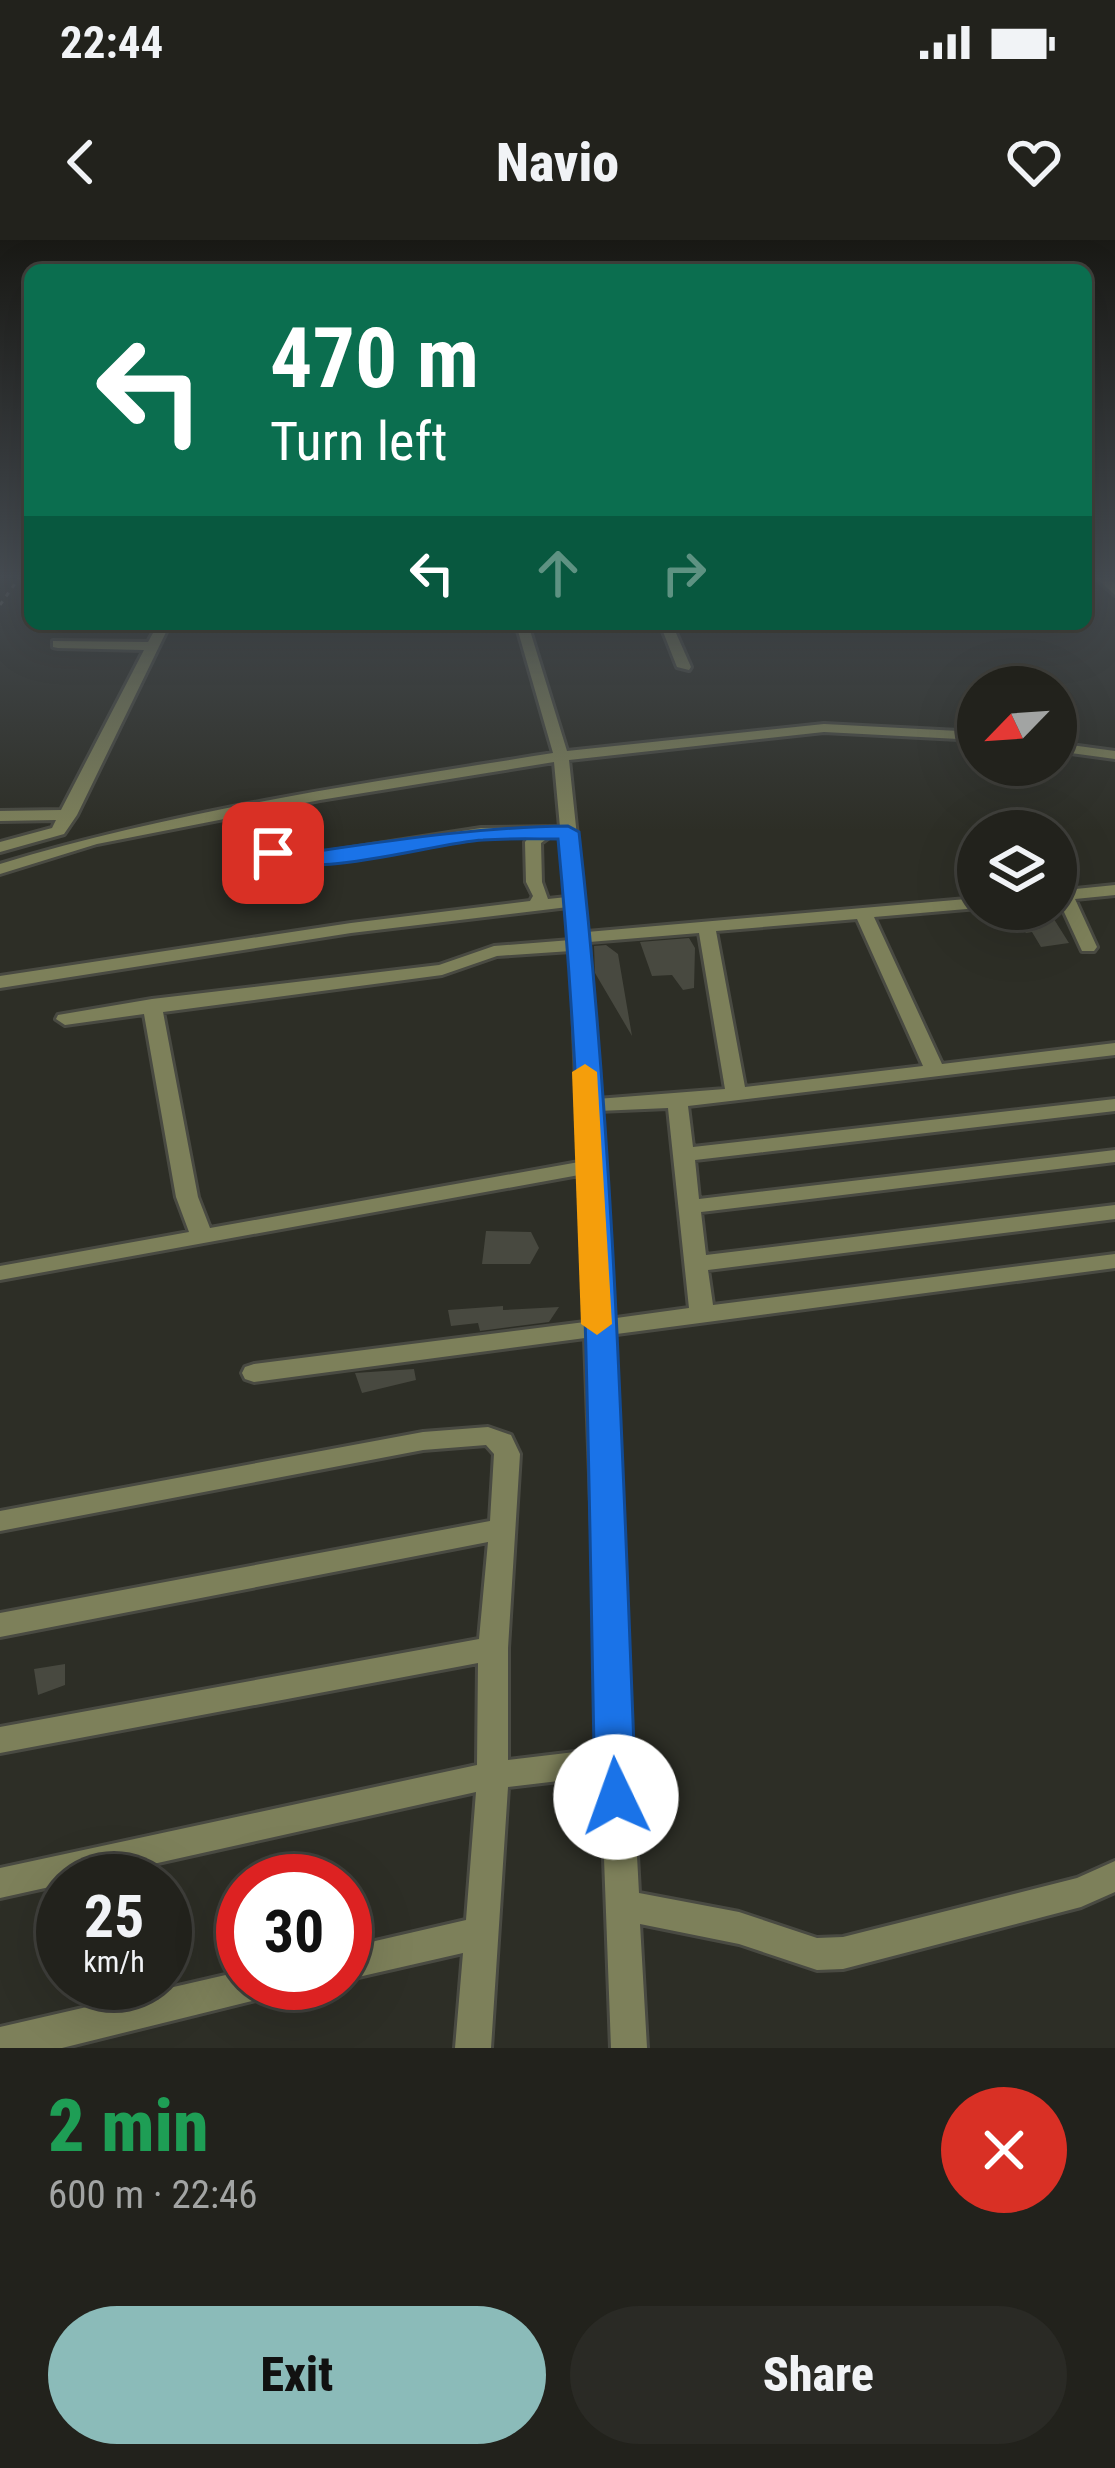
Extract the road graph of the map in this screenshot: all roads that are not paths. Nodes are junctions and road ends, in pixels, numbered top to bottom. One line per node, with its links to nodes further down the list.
1 (143, 662): 9 (street)
2 (533, 662): 8 (street)
3 (682, 662): 4 (street)
4 (684, 667)
5 (957, 735): 8 (street)
6 (1077, 750): 7 (street)
7 (1115, 755)
8 (561, 756): 11 (street); 14 (street)
9 (69, 815): 10 (street); 12 (street)
10 (0, 816)
11 (556, 832): 13 (street); 17 (street); 18 (street)
12 (0, 847)
13 (273, 853)
14 (0, 869)
15 (1115, 890): 16 (street)
16 (1077, 894)
17 (576, 901): 18 (street); 23 (street)
18 (537, 905): 25 (street)
19 (957, 905): 20 (street)
20 (864, 914): 22 (street); 29 (street)
21 (1077, 925): 24 (street)
22 (707, 928): 23 (street); 30 (street)
23 (580, 942): 26 (street); 33 (street)
24 (1088, 946)
25 (0, 982)
26 (152, 1005): 27 (street); 39 (street)
27 (64, 1018)
28 (1115, 1049): 29 (street)
29 (935, 1071): 30 (street)
30 (736, 1094): 31 (street)
31 (677, 1101): 33 (street); 34 (street)
32 (1115, 1105): 34 (street)
33 (585, 1106): 36 (street)
34 (683, 1155): 37 (street)
35 (1115, 1156): 37 (street)
36 (589, 1167): 39 (street); 44 (street)
37 (688, 1208): 41 (street)
38 (1115, 1212): 41 (street)
39 (203, 1238): 42 (street)
40 (1115, 1261): 43 (street)
41 (695, 1264): 43 (street)
42 (0, 1273)
43 (702, 1316): 44 (street)
44 (597, 1327): 45 (street); 51 (street)
45 (254, 1372)
46 (0, 1521): 47 (street)
47 (503, 1528): 48 (street); 49 (street)
48 (0, 1624)
49 (494, 1648): 50 (street); 52 (street)
50 (0, 1740)
51 (614, 1761): 52 (street); 55 (street)
52 (493, 1775): 54 (street); 56 (street)
53 (1115, 1876): 55 (street)
54 (0, 1883)
55 (622, 1905): 61 (street)
56 (478, 1933): 57 (street); 60 (street)
57 (372, 1958)
58 (216, 1994): 59 (street)
59 (0, 2045)
60 (473, 2048)
61 (629, 2048)

